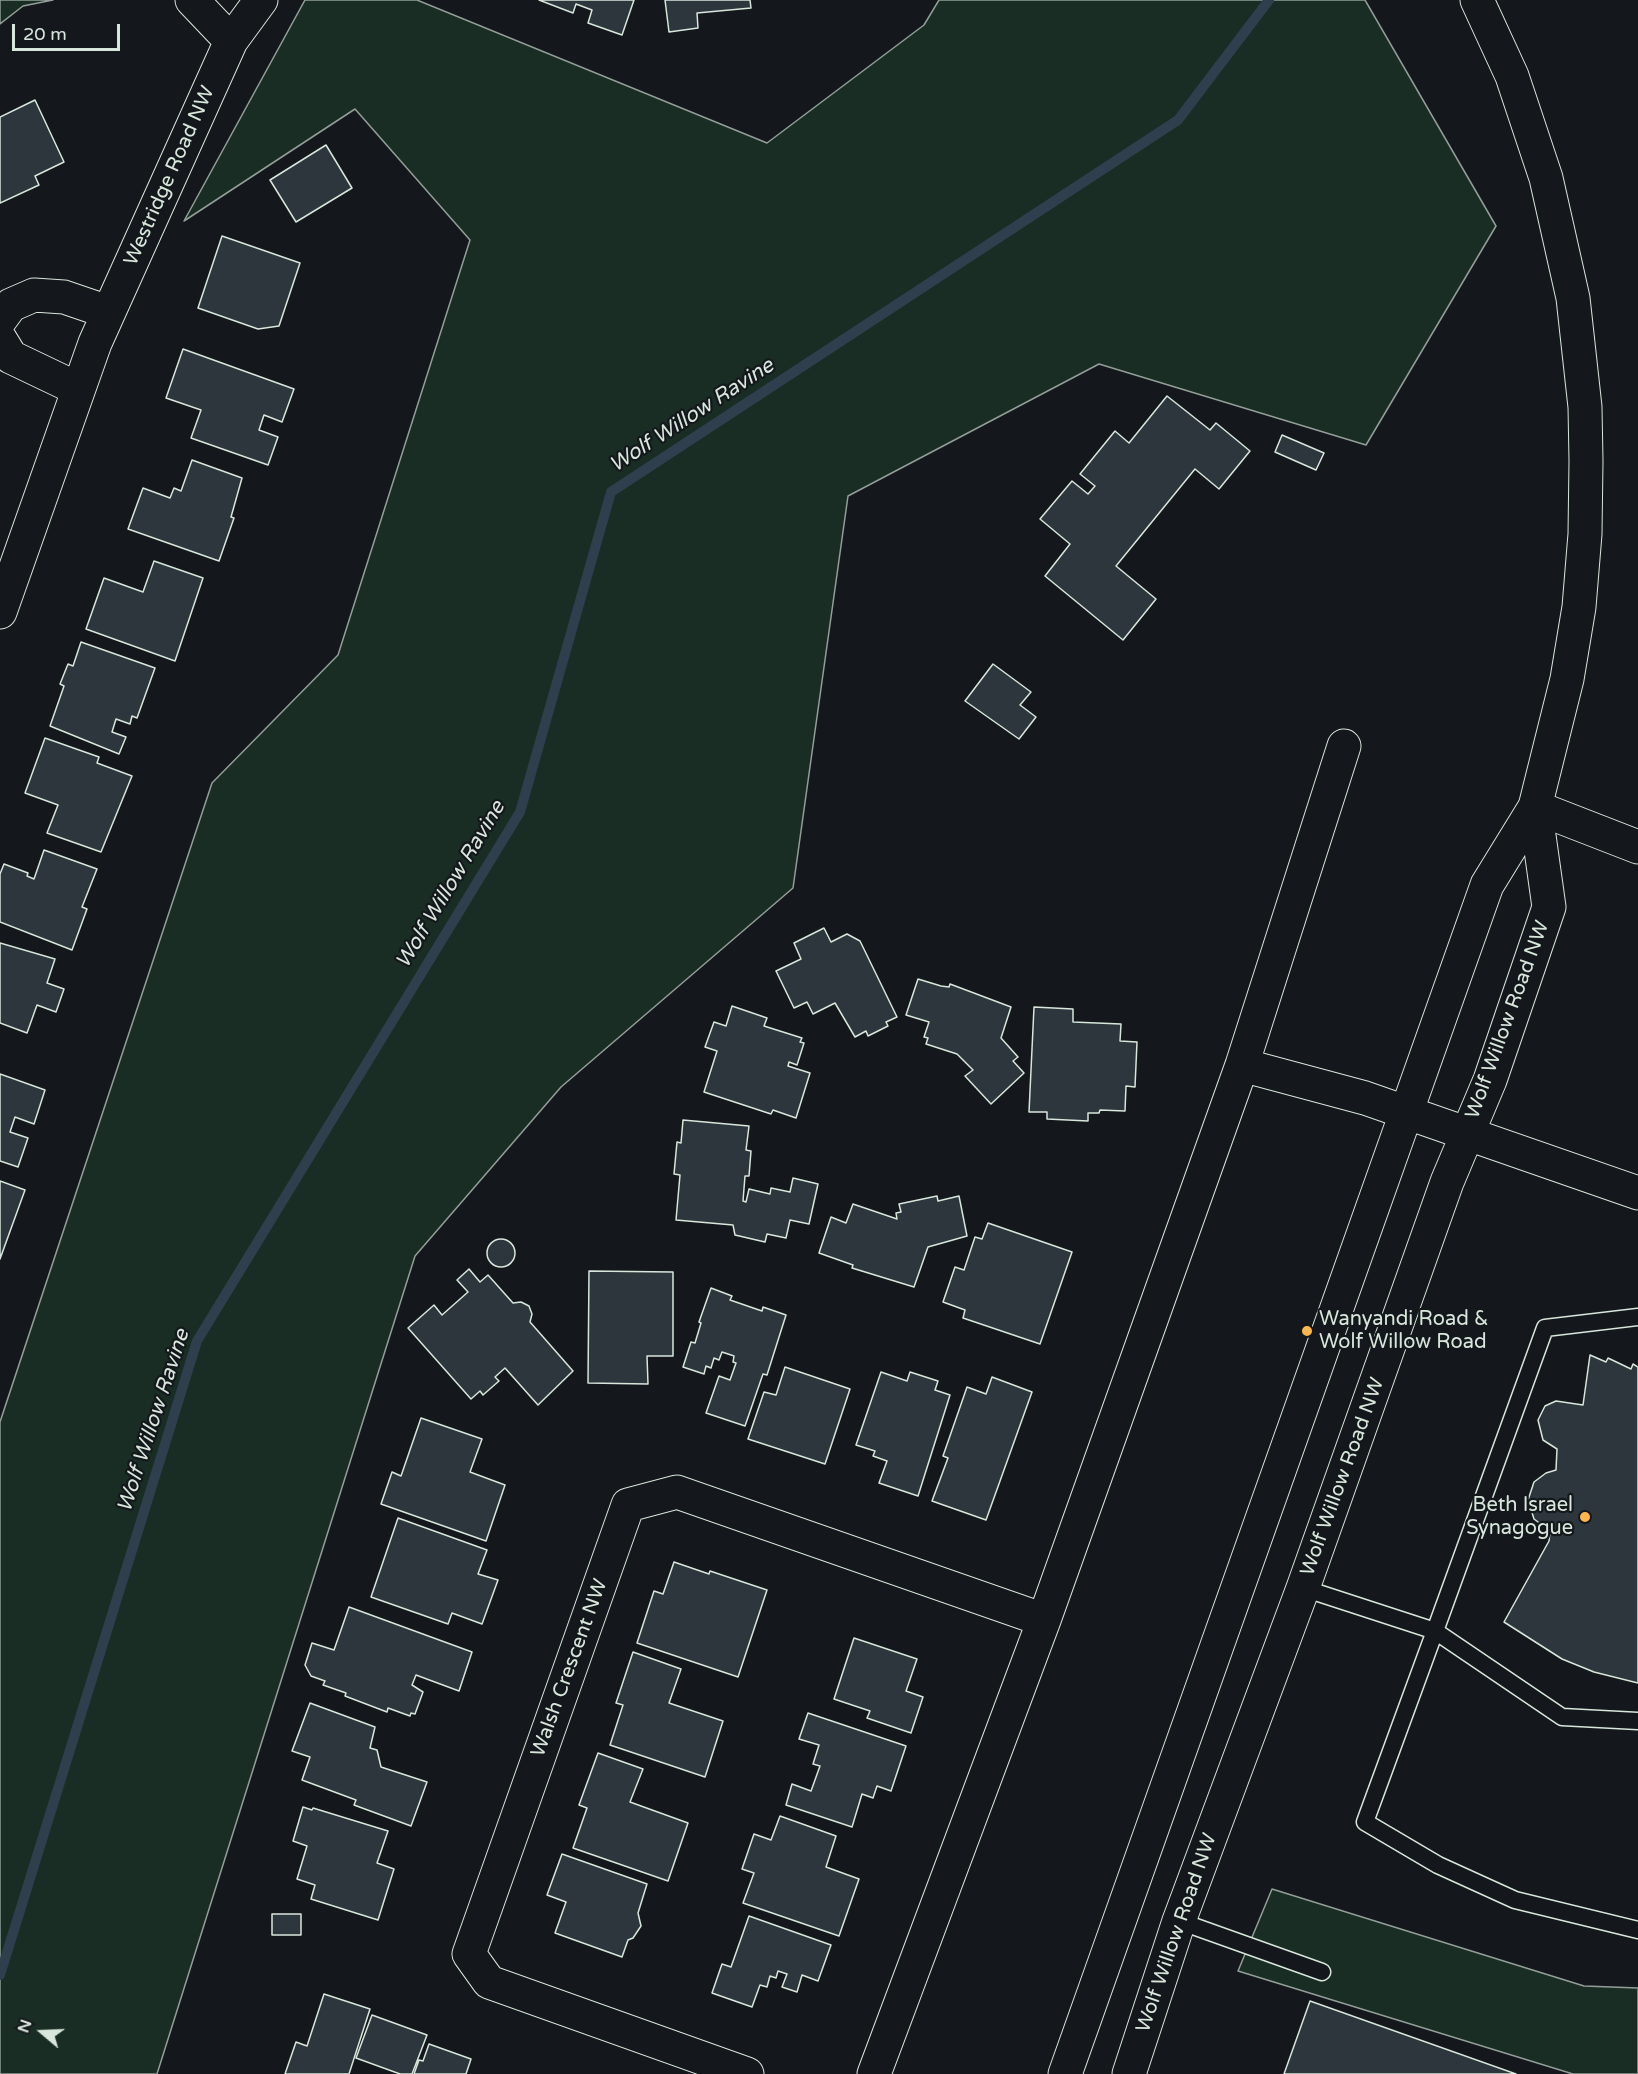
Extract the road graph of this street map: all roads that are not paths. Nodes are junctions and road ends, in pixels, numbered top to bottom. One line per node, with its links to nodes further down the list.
1 (192, 0): 4 (street)
2 (261, 0): 4 (street, Westridge Road NW)
3 (1477, 0): 11 (street, Wolf Willow Road NW)
4 (231, 41): 5 (street, Westridge Road NW)
5 (108, 312): 6 (street); 8 (street, Westridge Road NW)
6 (0, 320)
7 (0, 339): 8 (street)
8 (78, 389): 9 (street, Westridge Road NW)
9 (0, 612)
10 (1344, 746): 13 (street)
11 (1535, 807): 12 (street); 14 (street, Wolf Willow Road NW); 15 (street, Wolf Willow Road NW)
12 (1638, 847)
13 (1242, 1065): 14 (street); 19 (street)
14 (1408, 1113): 15 (street); 27 (street, Wolf Willow Road NW)
15 (1468, 1133): 16 (street); 18 (street, Wolf Willow Road NW)
16 (1638, 1193)
17 (1638, 1317): 20 (lane)
18 (1303, 1588): 20 (lane); 22 (street, Wolf Willow Road NW)
19 (1044, 1620): 25 (street, Walsh Crescent NW); 26 (street)
20 (1436, 1631): 21 (lane); 23 (lane)
21 (1638, 1721)
22 (1179, 1921): 24 (lane); 28 (street, Wolf Willow Road NW)
23 (1638, 1930)
24 (1322, 1972)
25 (747, 2074)
26 (874, 2074)
27 (1065, 2074)
28 (1129, 2074)

